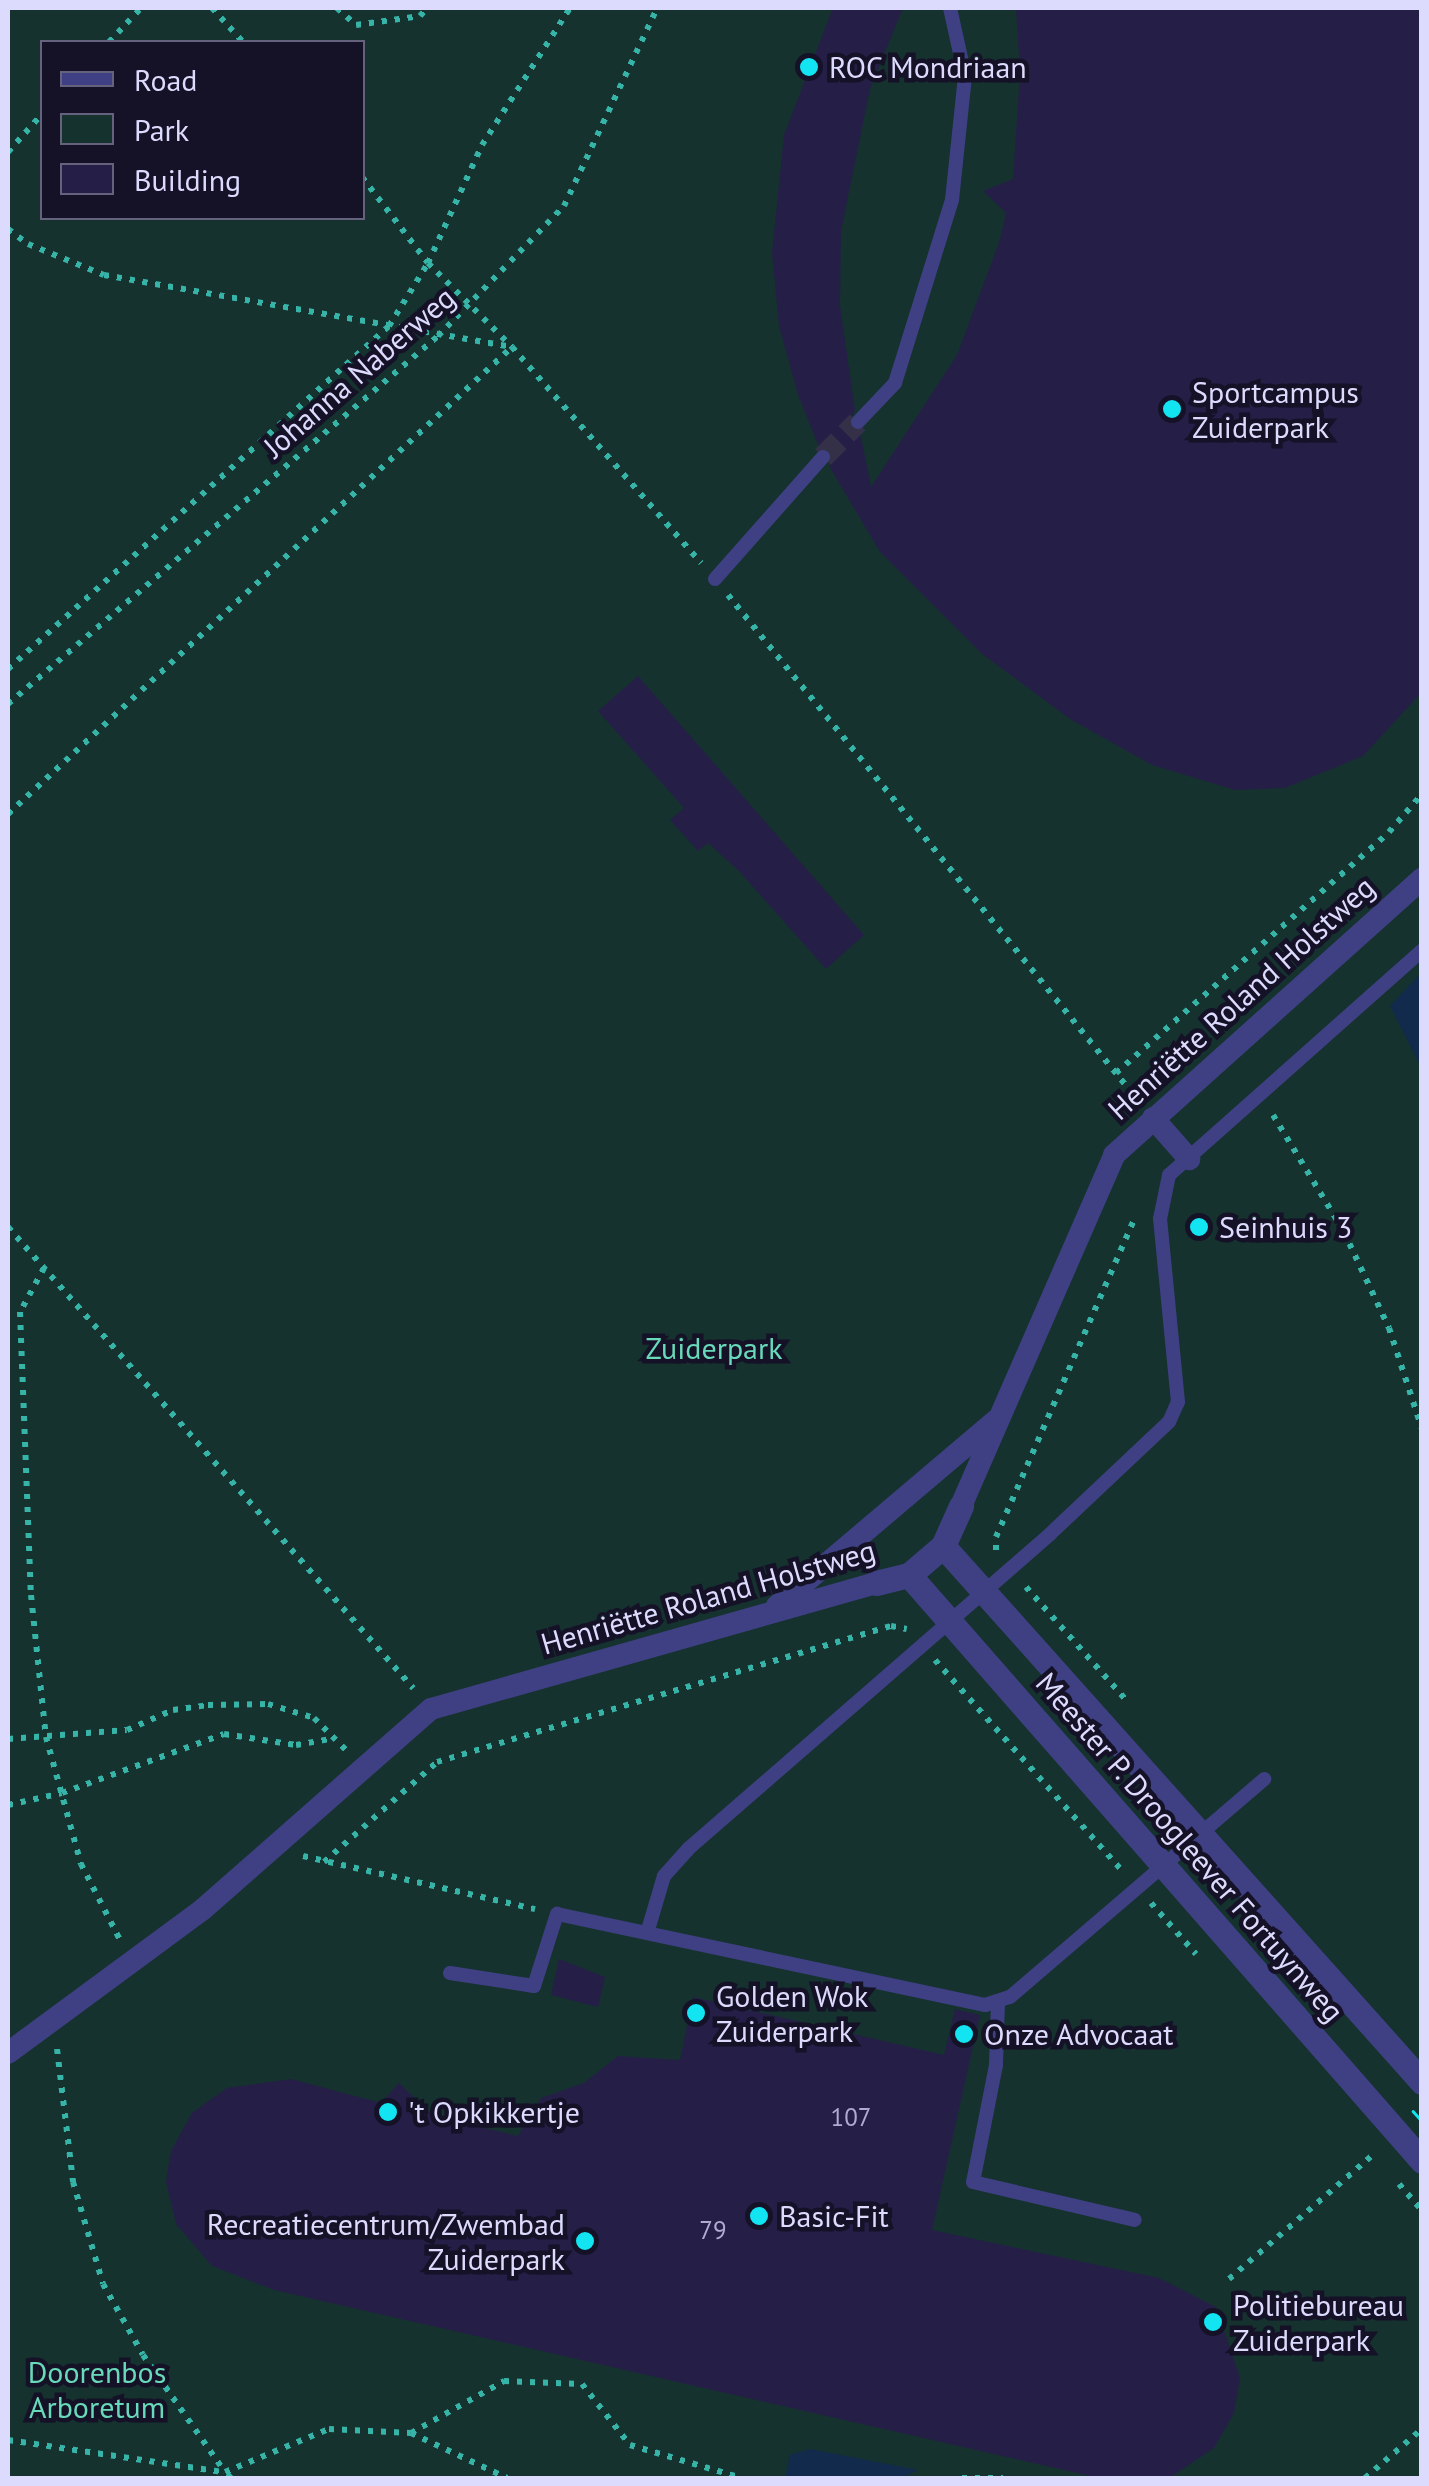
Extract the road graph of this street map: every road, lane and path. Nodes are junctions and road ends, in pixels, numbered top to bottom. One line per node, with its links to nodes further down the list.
1 (141, 8): 8 (path)
2 (212, 8): 9 (path)
3 (338, 8): 4 (path)
4 (427, 8)
5 (570, 8): 14 (path)
6 (657, 8): 15 (path, Johanna Naberweg)
7 (950, 8): 19 (lane)
8 (111, 40)
9 (241, 40)
10 (40, 116): 11 (path)
11 (8, 152)
12 (365, 181): 14 (path)
13 (8, 228): 16 (path)
14 (428, 263): 15 (path); 16 (path)
15 (472, 304): 17 (path, Johanna Naberweg); 18 (path)
16 (389, 326): 17 (path); 22 (path)
17 (438, 336): 18 (path); 23 (path, Johanna Naberweg)
18 (512, 347): 21 (path); 25 (path)
19 (858, 422)
20 (823, 458): 21 (lane)
21 (715, 578): 28 (path)
22 (8, 669)
23 (8, 704)
24 (1422, 794): 28 (path)
25 (8, 814)
26 (1422, 879): 30 (street, Henriëtte Roland Holstweg)
27 (1422, 950): 31 (lane)
28 (1116, 1073): 30 (path)
29 (1272, 1114): 36 (path)
30 (1152, 1118): 31 (street); 35 (street, Henriëtte Roland Holstweg)
31 (1188, 1159): 32 (lane)
32 (1169, 1174): 39 (path); 39 (lane)
33 (8, 1227): 34 (path)
34 (44, 1268): 46 (path); 48 (path)
35 (1003, 1414): 37 (street, Henriëtte Roland Holstweg); 43 (street)
36 (1422, 1429)
37 (961, 1506): 38 (street, Henriëtte Roland Holstweg)
38 (943, 1546): 40 (street, Henriëtte Roland Holstweg); 42 (street, Meester P. Droogleever Fortuynweg)
39 (1010, 1569): 42 (lane); 47 (path)
40 (909, 1576): 41 (street, Henriëtte Roland Holstweg); 44 (street, Meester P. Droogleever Fortuynweg)
41 (876, 1583): 43 (street, Henriëtte Roland Holstweg)
42 (984, 1591): 44 (lane); 53 (street, Meester P. Droogleever Fortuynweg)
43 (770, 1612): 46 (street, Henriëtte Roland Holstweg)
44 (951, 1620): 45 (lane); 56 (street, Meester P. Droogleever Fortuynweg)
45 (923, 1646): 55 (path); 57 (path); 59 (lane)
46 (430, 1708): 54 (street, Henriëtte Roland Holstweg)
47 (1138, 1713)
48 (46, 1737): 49 (path); 51 (path); 51 (path)
49 (8, 1739)
50 (1264, 1779): 53 (lane)
51 (62, 1793): 52 (path); 60 (path)
52 (8, 1804)
53 (1202, 1834): 56 (lane); 66 (street, Meester P. Droogleever Fortuynweg)
54 (274, 1846): 55 (path); 60 (street, Henriëtte Roland Holstweg)
55 (324, 1862): 58 (path)
56 (1163, 1867): 57 (lane); 67 (street, Meester P. Droogleever Fortuynweg)
57 (1139, 1890): 61 (path); 63 (lane)
58 (558, 1914): 59 (lane); 62 (lane)
59 (648, 1930): 63 (lane)
60 (134, 1962): 64 (street, Henriëtte Roland Holstweg)
61 (1204, 1963)
62 (450, 1974)
63 (998, 2001): 72 (lane)
64 (54, 2023): 65 (street, Henriëtte Roland Holstweg); 77 (path)
65 (8, 2053)
66 (1422, 2082)
67 (1397, 2133): 69 (path); 70 (street, Meester P. Droogleever Fortuynweg)
68 (1360, 2140): 69 (path)
69 (1373, 2154): 71 (path); 73 (path)
70 (1422, 2161)
71 (1422, 2210)
72 (1135, 2220)
73 (1230, 2279)
74 (1422, 2429): 82 (path)
75 (411, 2434): 77 (path); 78 (path); 79 (path)
76 (8, 2440): 77 (path)
77 (228, 2475)
78 (506, 2478)
79 (742, 2478)
80 (962, 2478): 81 (path)
81 (1002, 2478)
82 (1365, 2478)

